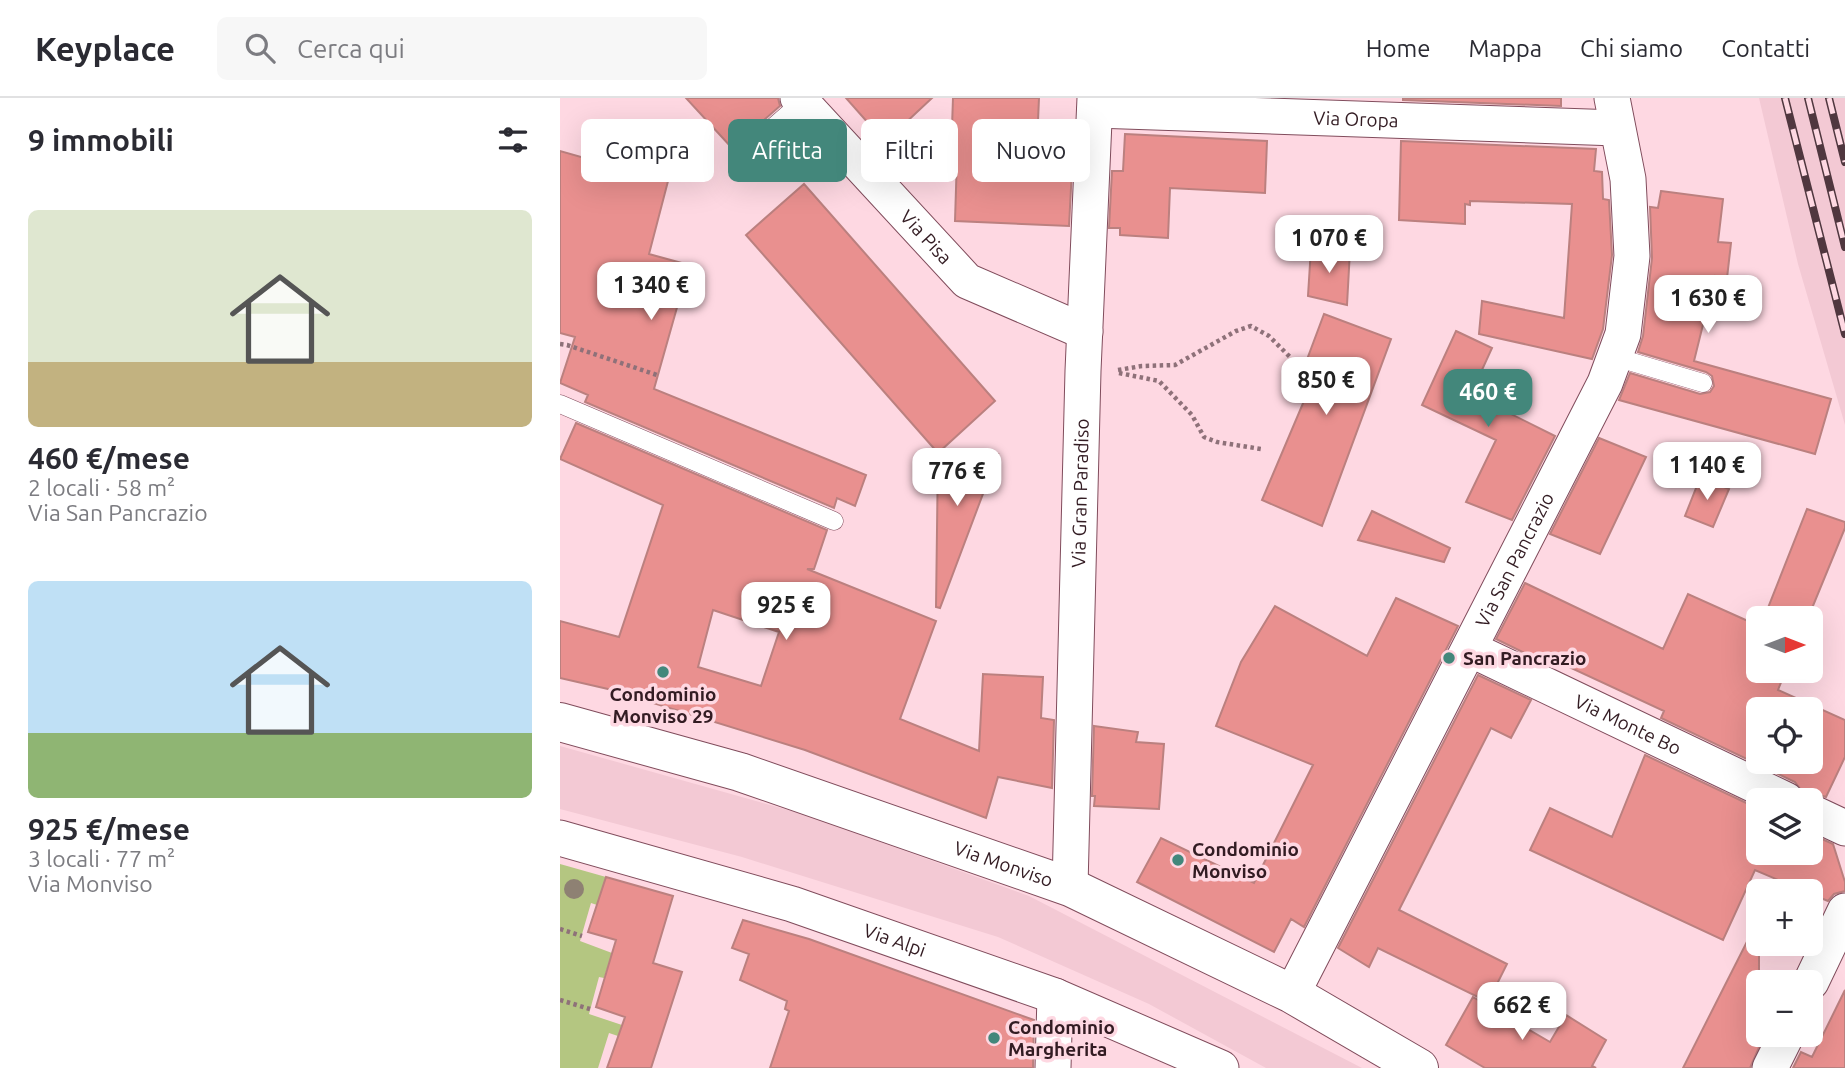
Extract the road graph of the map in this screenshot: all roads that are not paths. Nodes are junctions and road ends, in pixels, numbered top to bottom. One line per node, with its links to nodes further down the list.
1 (800, 100): 4 (lane); 5 (street, Via Pisa)
2 (1095, 104): 3 (street, Via Oropa); 5 (street, Via Gran Paradiso)
3 (1615, 113): 6 (street, Via San Pancrazio)
4 (779, 119)
5 (1085, 332): 16 (street, Via Gran Paradiso)
6 (1615, 358): 7 (lane); 10 (street, Via San Pancrazio)
7 (1703, 383)
8 (560, 404): 9 (lane)
9 (834, 522)
10 (1470, 649): 12 (street, Via Monte Bo); 19 (street, Via San Pancrazio)
11 (560, 722): 16 (street, Via Monviso)
12 (1761, 788)
13 (1823, 818): 14 (street)
14 (1845, 828)
15 (560, 838): 20 (street, Via Alpi)
16 (1070, 887): 19 (street, Via Monviso)
17 (1845, 911): 18 (street)
18 (1817, 970)
19 (1292, 994): 24 (street, Via Monviso)
20 (1055, 996): 22 (street); 23 (street, Via Alpi)
21 (1780, 1047): 25 (street)
22 (1053, 1068)
23 (1221, 1068)
24 (1419, 1068)
25 (1770, 1068)

